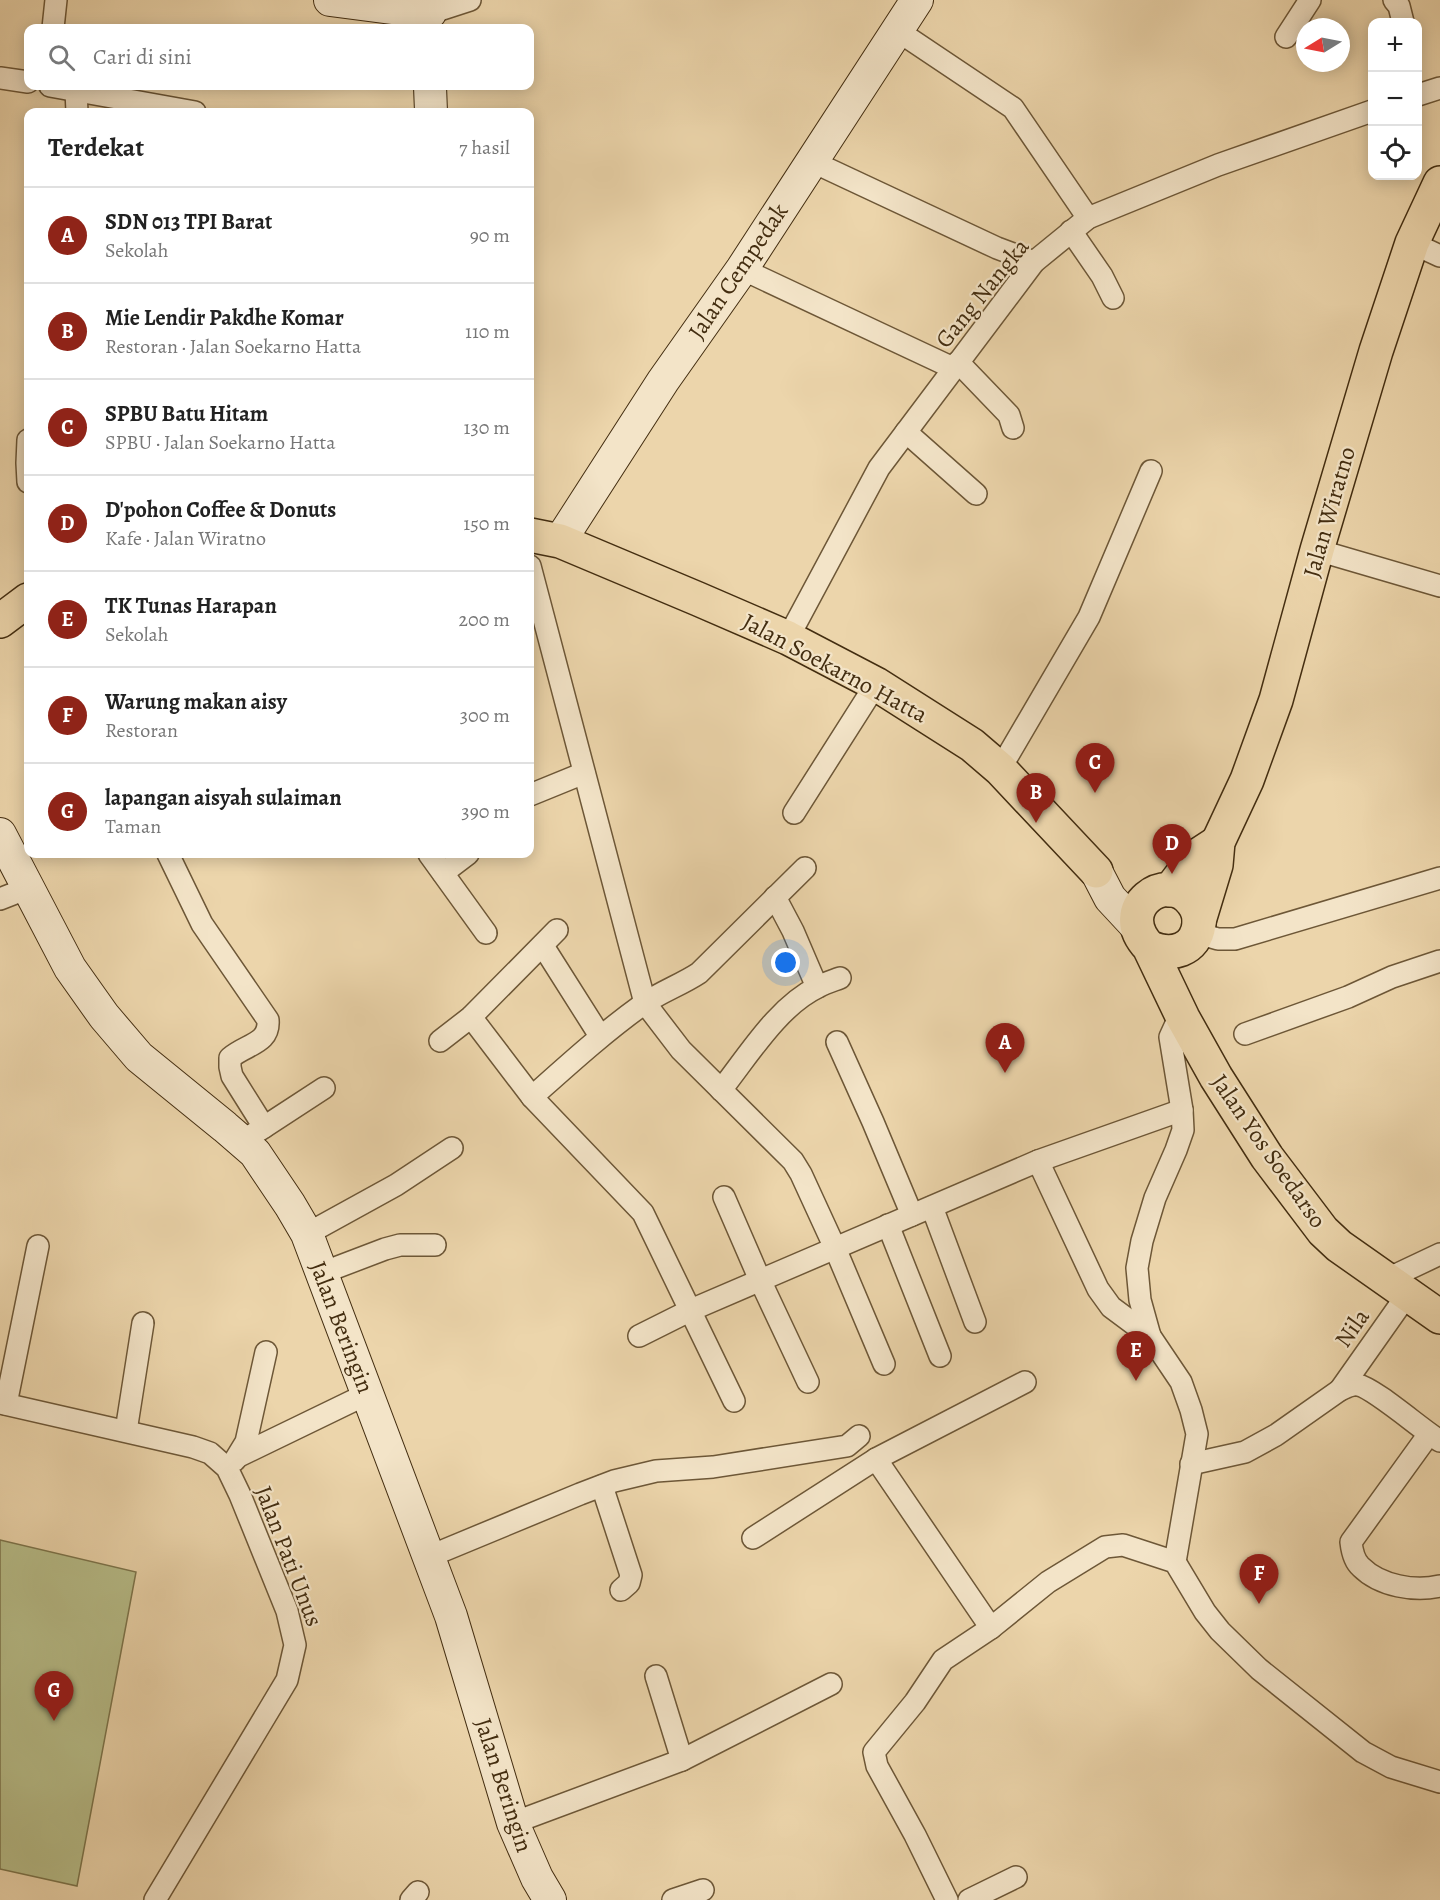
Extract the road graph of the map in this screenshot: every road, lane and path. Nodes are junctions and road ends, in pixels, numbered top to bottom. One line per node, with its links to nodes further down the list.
1 (56, 0): 9 (street)
2 (330, 0): 7 (street)
3 (470, 0): 7 (street)
4 (917, 0): 10 (street, Jalan Cempedak)
5 (1310, 0): 11 (street)
6 (1394, 0): 8 (street)
7 (429, 14)
8 (1402, 18)
9 (53, 24)
10 (898, 31): 21 (street, Jalan Cempedak); 23 (street)
11 (1286, 37)
12 (0, 78): 13 (street)
13 (24, 81)
14 (71, 90): 16 (street)
15 (430, 90): 19 (street)
16 (76, 91): 17 (street); 18 (street)
17 (77, 108)
18 (172, 108)
19 (431, 108)
20 (1368, 112): 23 (street, Gang Nangka)
21 (811, 161): 26 (street); 27 (street, Jalan Cempedak)
22 (1440, 183): 25 (main road, Jalan Wiratno)
23 (1088, 218): 24 (street, Gang Nangka)
24 (1071, 231): 26 (street, Gang Nangka); 28 (street)
25 (1426, 250): 35 (main road, Jalan Wiratno)
26 (1034, 262): 29 (street, Gang Nangka)
27 (742, 269): 29 (street); 34 (street, Jalan Cempedak)
28 (1113, 298)
29 (956, 365): 30 (street); 31 (street, Gang Nangka)
30 (1012, 428)
31 (906, 432): 33 (street); 40 (street, Gang Nangka)
32 (1151, 471): 42 (street)
33 (976, 494)
34 (544, 538): 40 (main road, Jalan Soekarno Hatta)
35 (1317, 550): 37 (street); 47 (main road, Jalan Wiratno)
36 (534, 581): 43 (street)
37 (1440, 586)
38 (24, 603): 39 (main road)
39 (0, 621)
40 (788, 638): 41 (main road, Jalan Soekarno Hatta)
41 (876, 684): 42 (main road, Jalan Soekarno Hatta); 45 (street)
42 (1000, 769): 52 (main road, Jalan Soekarno Hatta)
43 (584, 773): 44 (street); 63 (street)
44 (534, 793)
45 (794, 813)
46 (0, 834): 55 (street, Jalan Beringin)
47 (1218, 842): 57 (main road); 58 (main road, Jalan Wiratno)
48 (170, 858): 74 (street)
49 (432, 858): 53 (street)
50 (463, 858): 53 (street)
51 (805, 868): 56 (street)
52 (1096, 871): 57 (street, Jalan Soekarno Hatta)
53 (443, 873): 59 (street)
54 (1440, 878): 58 (street)
55 (14, 894): 74 (street, Jalan Beringin)
56 (775, 897): 62 (street); 63 (street)
57 (1151, 915): 58 (main road); 58 (main road); 64 (main road, Jalan Yos Soedarso)
58 (1197, 931): 64 (main road)
59 (486, 933)
60 (1440, 962): 66 (street)
61 (840, 978): 62 (street)
62 (817, 987): 71 (street)
63 (645, 1003): 67 (street); 71 (street)
64 (1181, 1012): 73 (street); 88 (main road, Jalan Yos Soedarso)
65 (471, 1017): 67 (street); 68 (street); 72 (street)
66 (1245, 1034)
67 (600, 1036): 72 (street)
68 (440, 1041)
69 (837, 1042): 79 (street)
70 (324, 1088): 74 (street)
71 (722, 1090): 84 (street)
72 (532, 1097): 89 (street)
73 (1182, 1110): 76 (street); 94 (street)
74 (253, 1134): 81 (street, Jalan Beringin)
75 (452, 1148): 81 (street)
76 (1038, 1161): 78 (street); 94 (street)
77 (724, 1197): 87 (street)
78 (932, 1207): 79 (street); 91 (street)
79 (912, 1215): 80 (street)
80 (888, 1225): 84 (street); 96 (street)
81 (307, 1234): 86 (street, Jalan Beringin)
82 (435, 1245): 86 (street)
83 (38, 1246): 103 (street)
84 (835, 1248): 87 (street); 97 (street)
85 (1440, 1254): 88 (street)
86 (322, 1273): 101 (street, Jalan Beringin)
87 (760, 1280): 89 (street); 98 (street)
88 (1396, 1288): 90 (main road, Jalan Yos Soedarso); 100 (street, Nila)
89 (691, 1310): 93 (street); 102 (street)
90 (1440, 1317)
91 (975, 1322)
92 (143, 1323): 104 (street)
93 (639, 1336)
94 (1150, 1336): 109 (street)
95 (266, 1352): 108 (street)
96 (940, 1356)
97 (884, 1364)
98 (808, 1382)
99 (1025, 1382): 107 (street)
100 (1340, 1390): 106 (street); 109 (street, Nila)
101 (367, 1394): 108 (street); 112 (street, Jalan Beringin)
102 (734, 1401)
103 (3, 1404): 104 (street, Jalan Pati Unus)
104 (126, 1431): 108 (street, Jalan Pati Unus)
105 (860, 1436): 110 (street)
106 (1435, 1437): 114 (street)
107 (876, 1459): 111 (street); 116 (street)
108 (233, 1462): 124 (street, Jalan Pati Unus)
109 (1191, 1464): 113 (street)
110 (602, 1486): 112 (street); 115 (street)
111 (753, 1538)
112 (428, 1557): 121 (street, Jalan Beringin)
113 (1175, 1562): 116 (street); 120 (street)
114 (1440, 1586)
115 (621, 1590)
116 (991, 1628): 127 (street)
117 (656, 1676): 119 (street)
118 (831, 1684): 119 (street)
119 (682, 1760): 121 (street)
120 (1440, 1782)
121 (513, 1823): 125 (street, Jalan Beringin)
122 (1016, 1877): 128 (street)
123 (703, 1890): 126 (street)
124 (155, 1900)
125 (550, 1900)
126 (673, 1900)
127 (947, 1900)
128 (969, 1900)

